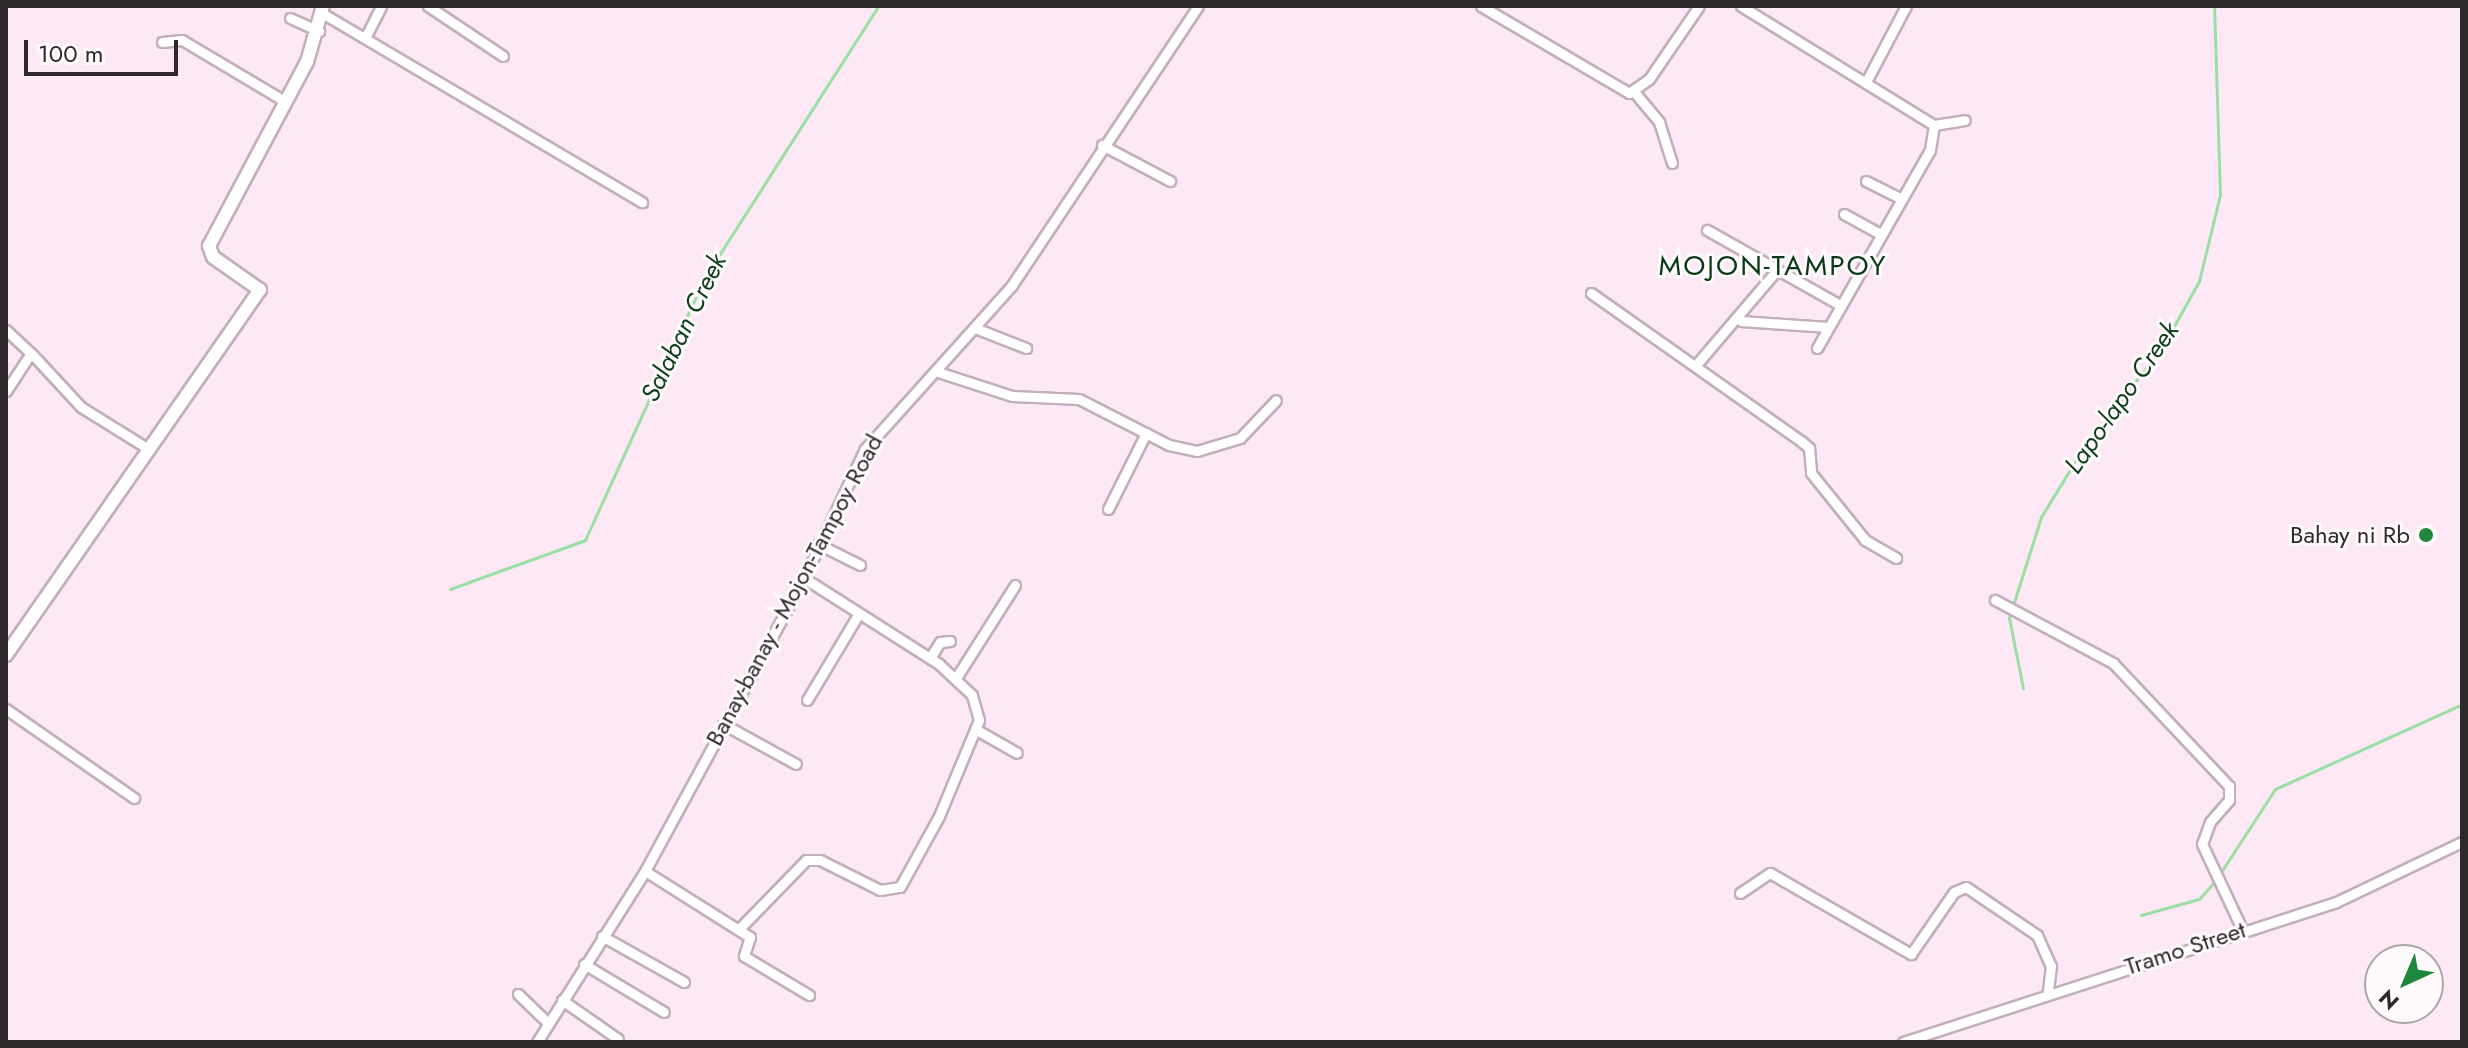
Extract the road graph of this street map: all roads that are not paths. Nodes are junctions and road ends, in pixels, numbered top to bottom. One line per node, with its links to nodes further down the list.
1 (381, 6): 11 (street)
2 (428, 6): 13 (street)
3 (1198, 6): 19 (street, Banay-banay - Mojon-Tampoy Road)
4 (1481, 6): 15 (street)
5 (1699, 6): 15 (street)
6 (1741, 6): 14 (street)
7 (1906, 6): 14 (street)
8 (322, 9): 10 (street); 11 (street)
9 (290, 18): 10 (street)
10 (319, 31): 16 (street)
11 (365, 38): 24 (street)
12 (162, 42): 16 (street)
13 (503, 56)
14 (1867, 80): 18 (street)
15 (1635, 93): 20 (street)
16 (286, 102): 43 (street)
17 (1965, 120): 18 (street)
18 (1934, 125): 23 (street)
19 (1102, 145): 21 (street); 33 (street, Banay-banay - Mojon-Tampoy Road)
20 (1672, 163)
21 (1170, 181)
22 (1866, 181): 23 (street)
23 (1902, 199): 27 (street)
24 (642, 202)
25 (1844, 214): 27 (street)
26 (1707, 230): 28 (street)
27 (1882, 235): 30 (street)
28 (1777, 270): 30 (street); 38 (street)
29 (1591, 293): 38 (street)
30 (1840, 305): 32 (street)
31 (1741, 321): 32 (street)
32 (1828, 327): 36 (street)
33 (975, 328): 35 (street); 39 (street, Banay-banay - Mojon-Tampoy Road)
34 (6, 330): 37 (street)
35 (1026, 348)
36 (1817, 348)
37 (31, 353): 40 (street); 43 (street)
38 (1695, 366): 46 (street)
39 (935, 371): 42 (street); 45 (street, Banay-banay - Mojon-Tampoy Road)
40 (6, 391)
41 (1276, 400): 42 (street)
42 (1146, 433): 44 (street)
43 (150, 450): 53 (street)
44 (1108, 509)
45 (818, 544): 47 (street); 48 (street, Banay-banay - Mojon-Tampoy Road)
46 (1896, 558)
47 (860, 565)
48 (804, 578): 51 (street); 58 (street, Banay-banay - Mojon-Tampoy Road)
49 (1015, 585): 55 (street)
50 (1995, 600): 67 (street)
51 (859, 613): 54 (street); 56 (street)
52 (950, 641): 54 (street)
53 (6, 655)
54 (930, 658): 55 (street)
55 (956, 678): 59 (street)
56 (807, 700)
57 (6, 709): 62 (street)
58 (723, 724): 61 (street); 64 (street, Banay-banay - Mojon-Tampoy Road)
59 (975, 729): 60 (street); 66 (street)
60 (1017, 753)
61 (796, 764)
62 (134, 798)
63 (2462, 842): 67 (street, Tramo Street)
64 (645, 871): 66 (street); 68 (street, Banay-banay - Mojon-Tampoy Road)
65 (1740, 893): 71 (street)
66 (739, 929): 73 (street)
67 (2242, 929): 71 (street, Tramo Street)
68 (602, 936): 69 (street, Banay-banay - Mojon-Tampoy Road); 70 (street)
69 (584, 964): 74 (street, Banay-banay - Mojon-Tampoy Road); 75 (street)
70 (684, 982)
71 (2048, 992): 79 (street, Tramo Street)
72 (518, 994): 76 (street)
73 (809, 995)
74 (562, 1000): 76 (street, Banay-banay - Mojon-Tampoy Road); 77 (street)
75 (664, 1012)
76 (548, 1023): 78 (street, Banay-banay - Mojon-Tampoy Road)
77 (618, 1039)
78 (537, 1042)
79 (1903, 1042)

